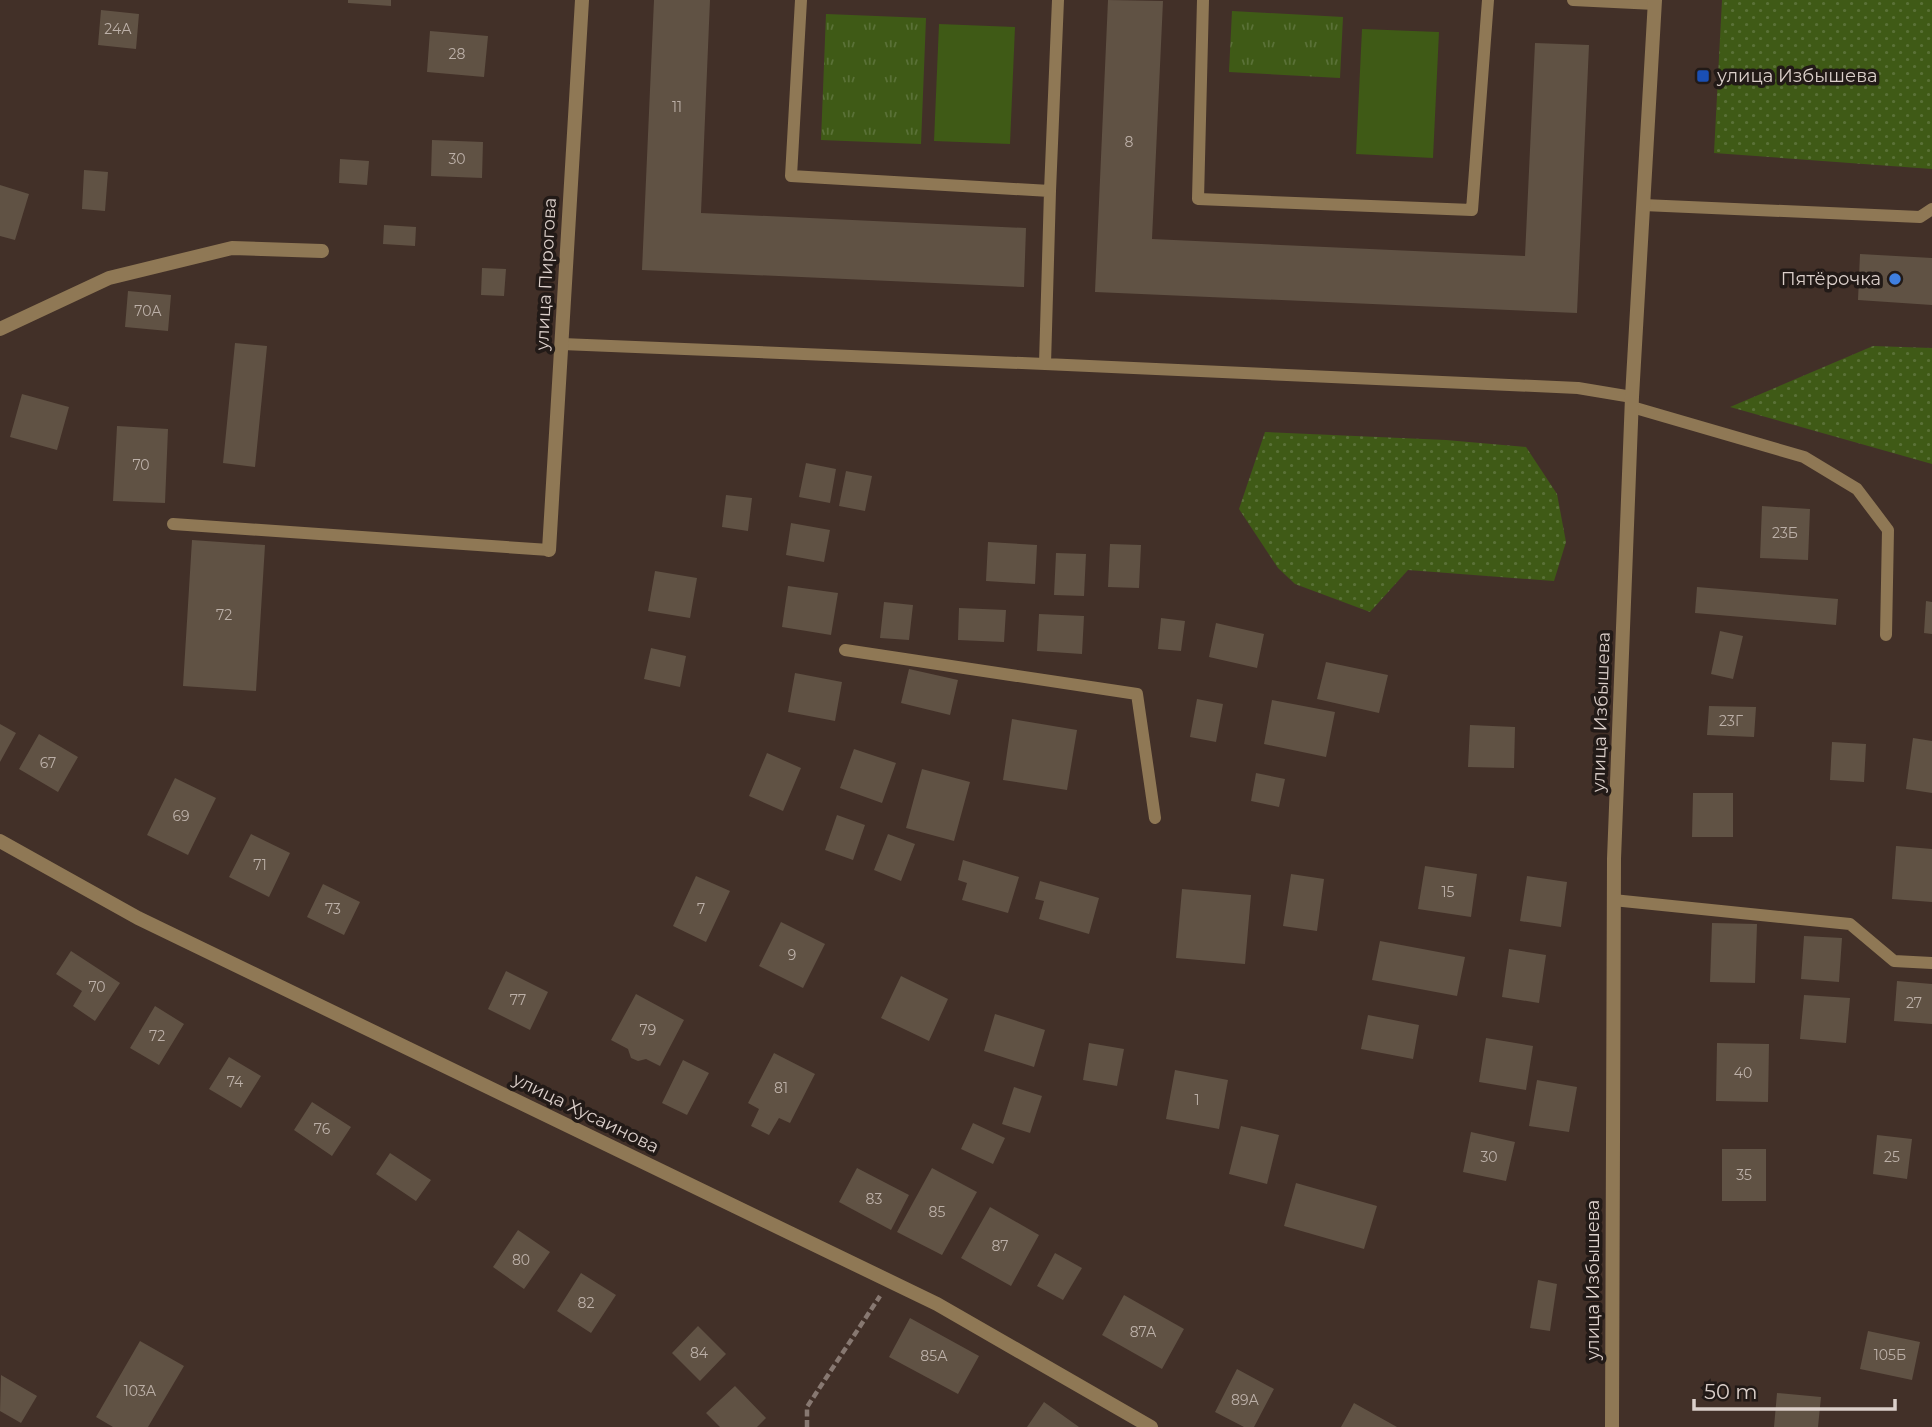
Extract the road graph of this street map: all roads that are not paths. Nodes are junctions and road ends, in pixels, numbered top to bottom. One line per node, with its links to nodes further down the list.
1 (582, 0): 13 (street, улица Пирогова)
2 (801, 0): 8 (lane)
3 (1058, 0): 8 (lane)
4 (1203, 0): 5 (lane)
5 (1488, 0)
6 (1573, 0): 7 (lane)
7 (1655, 2): 9 (street, улица Избышева)
8 (1050, 191): 14 (lane)
9 (1643, 205): 10 (lane); 15 (street, улица Избышева)
10 (1932, 209)
11 (321, 251): 12 (street)
12 (0, 329)
13 (562, 344): 14 (lane); 17 (street, улица Пирогова)
14 (1045, 364): 15 (lane)
15 (1632, 402): 18 (lane); 22 (street, улица Избышева)
16 (173, 524): 17 (lane)
17 (549, 550)
18 (1886, 635)
19 (845, 650): 20 (lane)
20 (1154, 818)
21 (0, 841): 24 (street, улица Хусаинова)
22 (1613, 900): 23 (lane); 25 (street, улица Избышева)
23 (1932, 963)
24 (1151, 1427)
25 (1612, 1427)

